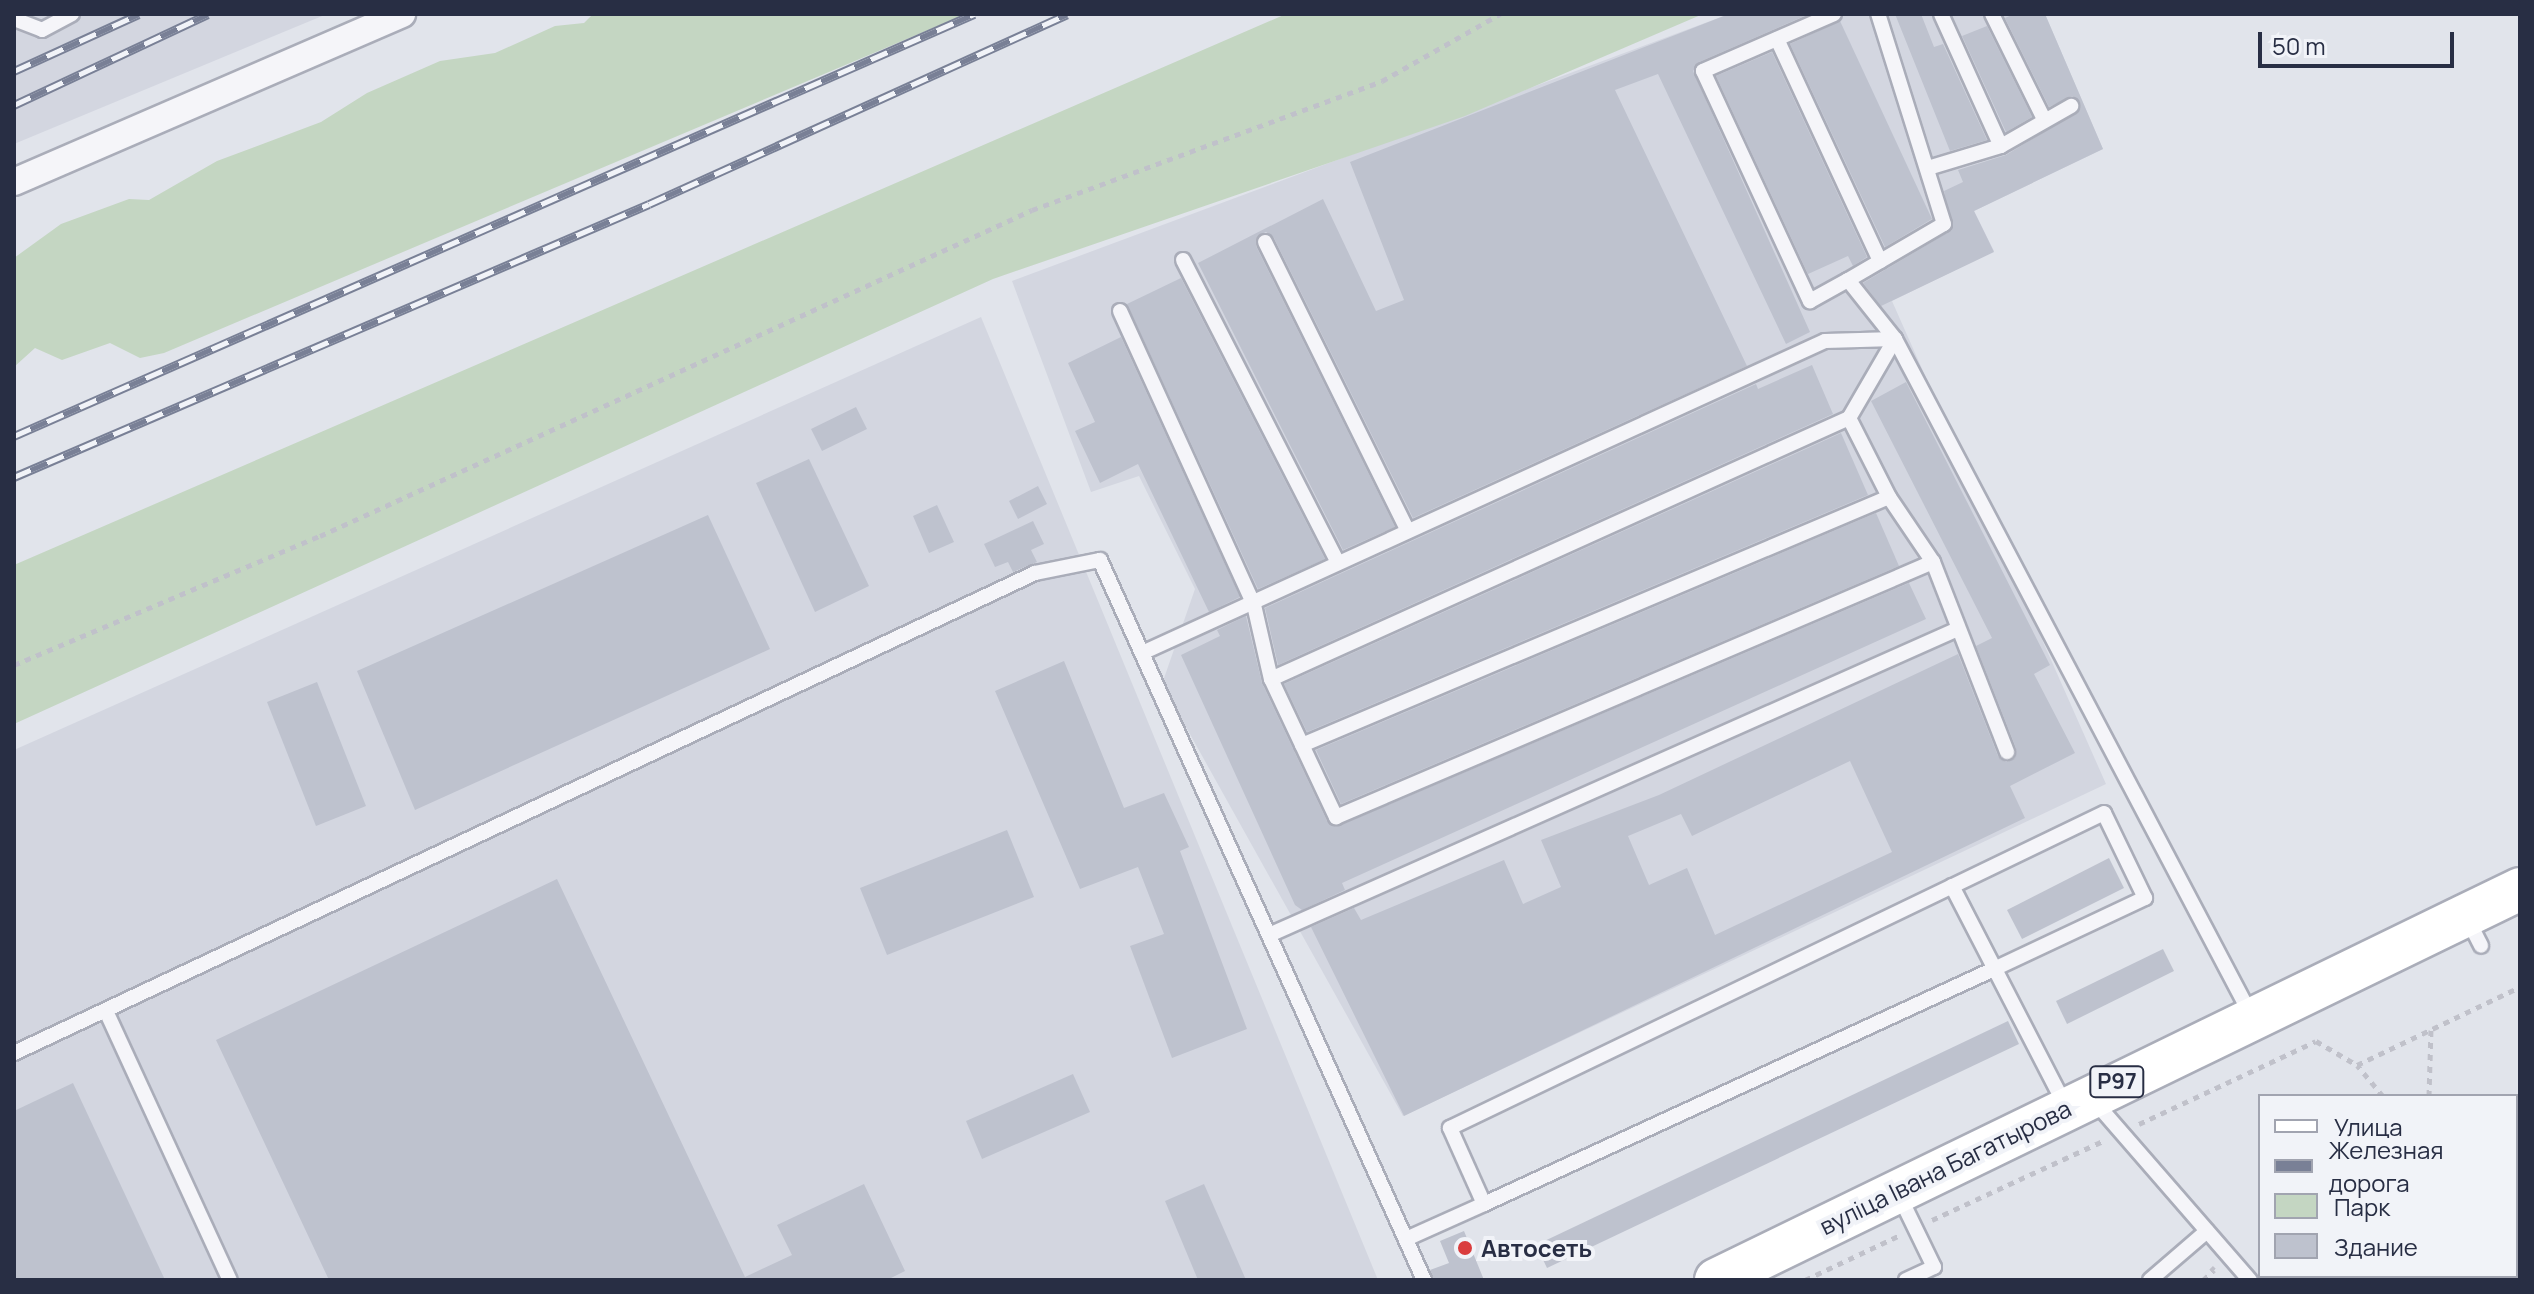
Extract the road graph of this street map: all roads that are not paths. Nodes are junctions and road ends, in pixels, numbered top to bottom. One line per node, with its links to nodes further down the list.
1 (72, 14): 7 (lane)
2 (402, 14): 13 (street)
3 (1834, 14): 8 (lane)
4 (1878, 14): 12 (lane)
5 (1941, 14): 11 (lane)
6 (1992, 14): 10 (lane)
7 (14, 19)
8 (1777, 39): 16 (lane); 17 (lane)
9 (2071, 106): 10 (lane)
10 (2044, 119): 11 (lane)
11 (2001, 146): 12 (lane)
12 (1928, 168): 16 (lane)
13 (14, 182)
14 (1265, 242): 22 (lane)
15 (1183, 260): 24 (lane)
16 (1880, 261): 17 (lane)
17 (1848, 280): 19 (lane)
18 (1120, 311): 25 (lane)
19 (1895, 339): 20 (lane); 22 (lane); 36 (lane)
20 (1849, 418): 21 (lane); 28 (lane)
21 (1889, 497): 23 (lane); 29 (lane)
22 (1408, 531): 24 (lane)
23 (1933, 562): 26 (lane); 29 (lane)
24 (1338, 563): 25 (lane)
25 (1254, 605): 27 (lane); 28 (lane)
26 (1958, 629): 30 (lane); 33 (lane)
27 (1142, 653): 33 (lane); 35 (lane)
28 (1271, 679): 29 (lane)
29 (1302, 745)
30 (2007, 752)
31 (1952, 886): 34 (lane); 34 (lane); 40 (lane)
32 (2520, 889): 36 (main road, вуліца Івана Багатырова / Р97)
33 (1269, 935): 42 (lane)
34 (1994, 969): 38 (lane); 40 (lane)
35 (106, 1011): 37 (lane); 44 (lane)
36 (2251, 1016): 38 (main road, вуліца Івана Багатырова / Р97)
37 (14, 1053)
38 (2078, 1101): 39 (main road, вуліца Івана Багатырова / Р97); 41 (lane)
39 (1897, 1191): 43 (lane); 46 (main road, вуліца Івана Багатырова / Р97)
40 (1484, 1204): 42 (lane)
41 (2207, 1231): 48 (lane); 49 (lane)
42 (1406, 1239): 45 (lane)
43 (1938, 1273): 47 (lane)
44 (230, 1280)
45 (1424, 1280)
46 (1716, 1280)
47 (1906, 1280)
48 (2150, 1280)
49 (2250, 1280)

